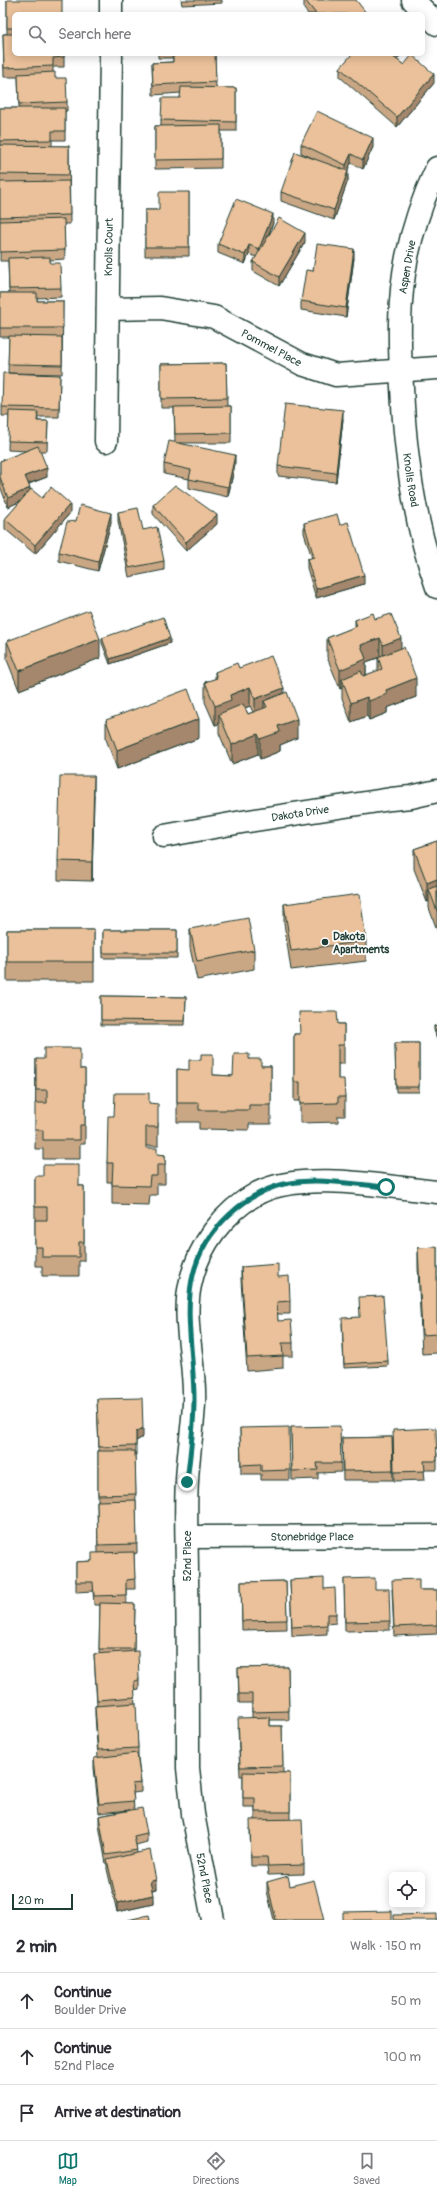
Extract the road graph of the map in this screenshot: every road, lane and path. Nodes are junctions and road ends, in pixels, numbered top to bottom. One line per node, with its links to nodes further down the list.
1 (111, 0): 3 (street)
2 (413, 0): 4 (street)
3 (111, 12)
4 (437, 24)
5 (111, 56): 7 (street, Knolls Court)
6 (437, 168): 9 (street, Aspen Drive)
7 (108, 309): 9 (street, Pommel Place); 10 (street, Knolls Court)
8 (437, 368): 9 (street, Pommel Place)
9 (401, 370): 11 (street, Knolls Road)
10 (106, 441)
11 (437, 587)
12 (437, 791): 13 (street, Dakota Drive)
13 (164, 836)
14 (437, 1192): 16 (street, 52nd Place)
15 (437, 1536): 16 (street, Stonebridge Place)
16 (187, 1537): 17 (street, 52nd Place)
17 (213, 1920)

